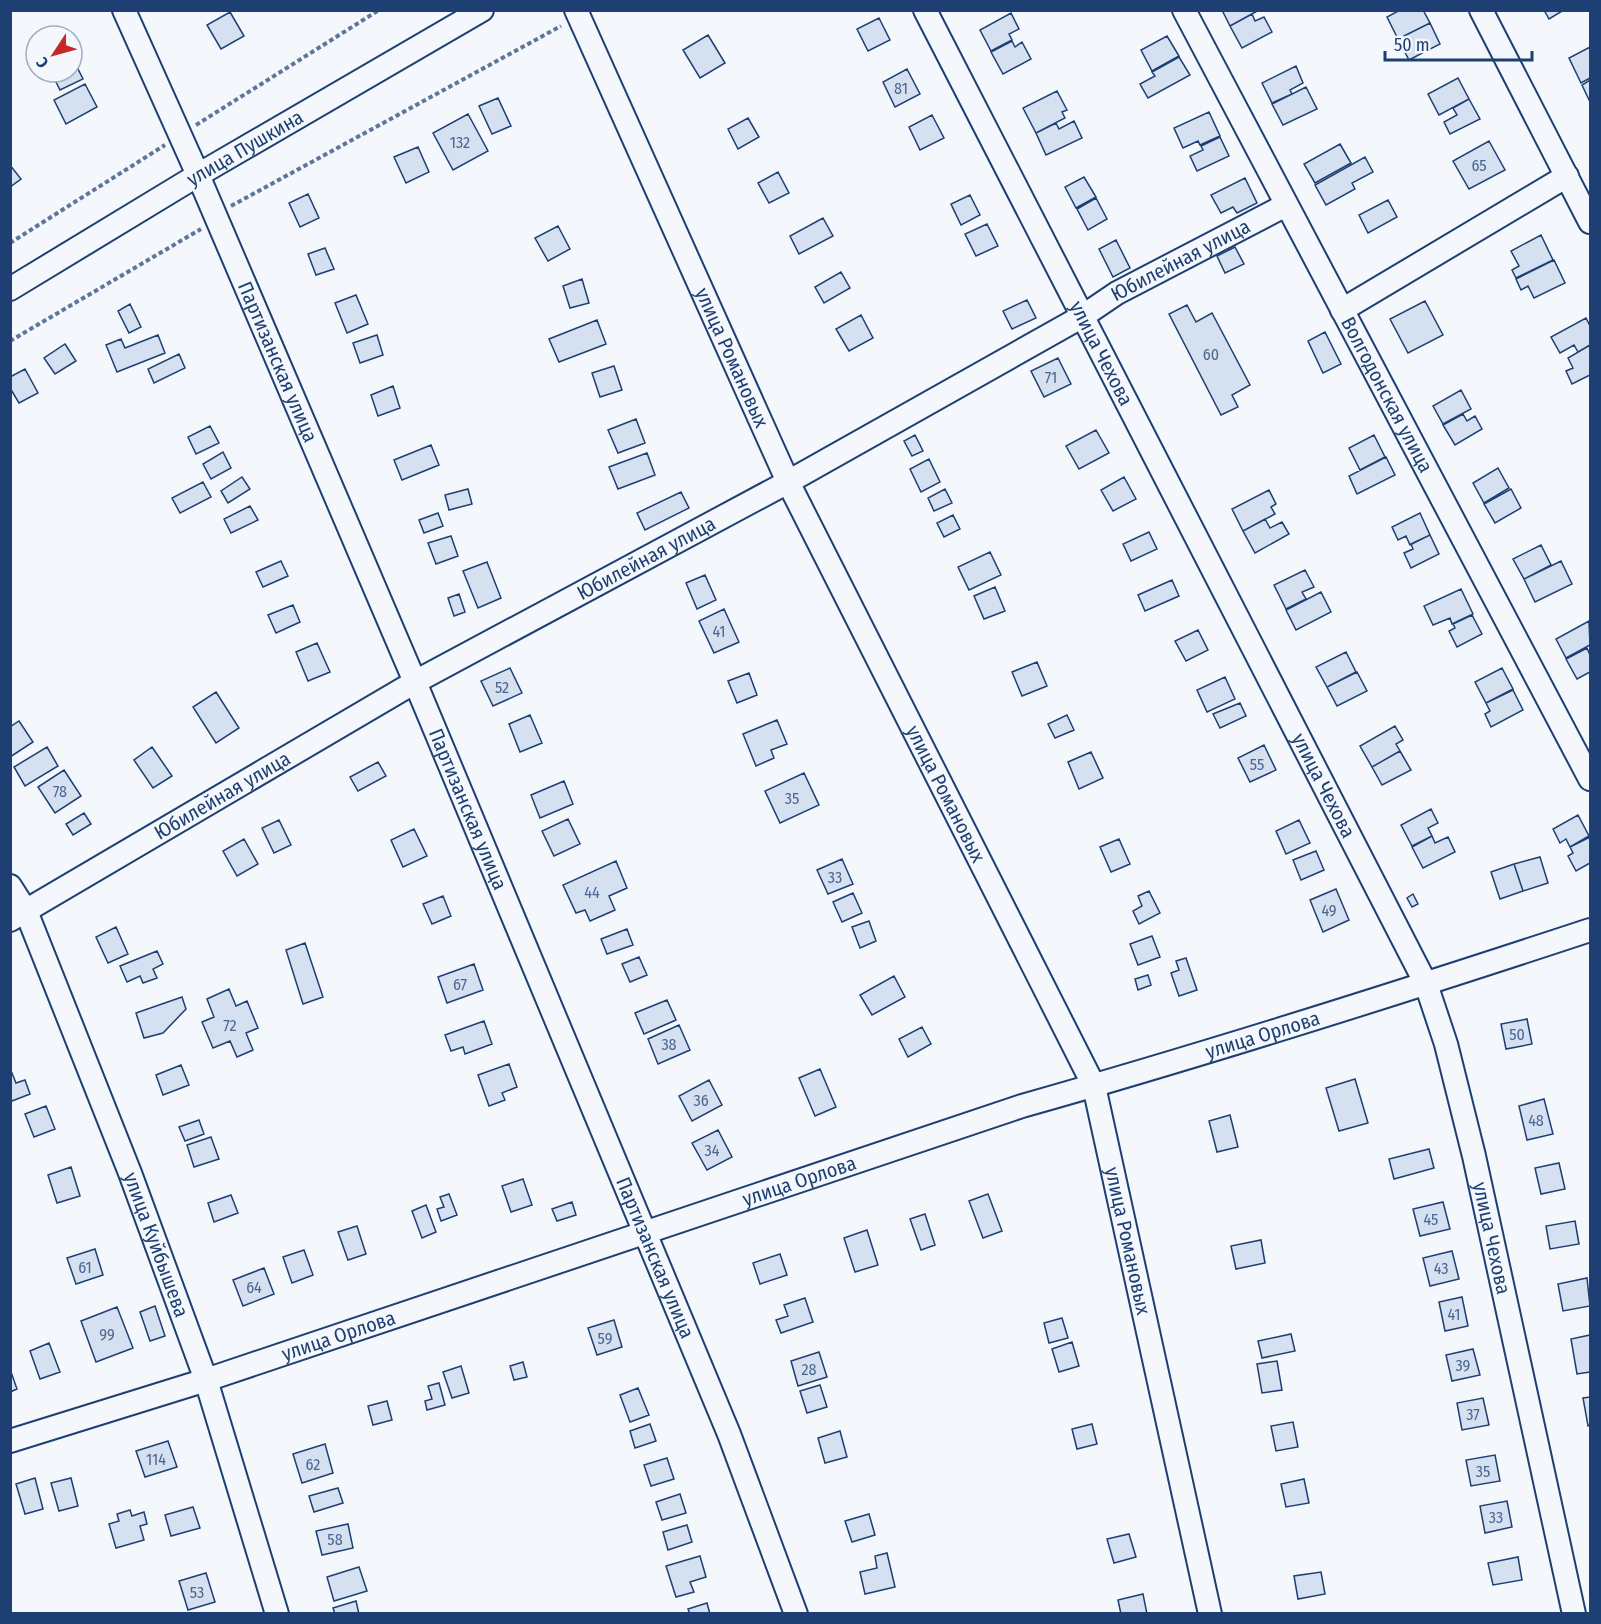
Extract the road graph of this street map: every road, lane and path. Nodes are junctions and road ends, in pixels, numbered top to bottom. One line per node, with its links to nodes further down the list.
1 (124, 10): 7 (street, Партизанская улица)
2 (482, 10): 7 (street, улица Пушкина)
3 (925, 10): 14 (street, улица Чехова)
4 (1184, 10): 9 (street, Волгодонская улица)
5 (1481, 10): 8 (street)
6 (577, 13): 10 (path); 16 (street, улица Романовых)
7 (198, 176): 10 (street, Партизанская улица); 12 (street, улица Пушкина)
8 (1567, 176): 11 (street); 13 (street)
9 (1286, 205): 13 (street, Волгодонская улица); 14 (street, Юбилейная улица)
10 (217, 219): 15 (path); 17 (street, Партизанская улица)
11 (1590, 222)
12 (10, 290)
13 (1342, 310): 18 (street, Волгодонская улица)
14 (1083, 316): 16 (street, Юбилейная улица); 22 (street, улица Чехова)
15 (10, 341)
16 (788, 482): 17 (street, Юбилейная улица); 23 (street, улица Романовых)
17 (416, 682): 20 (street, Юбилейная улица); 24 (street, Партизанская улица)
18 (1590, 779)
19 (10, 886): 20 (street, улица Куйбышева)
20 (18, 916): 25 (street, улица Куйбышева)
21 (1590, 930): 22 (street, улица Орлова)
22 (1426, 984): 23 (street, улица Орлова); 30 (street, улица Чехова)
23 (1094, 1086): 24 (street, улица Орлова); 29 (street, улица Романовых)
24 (646, 1233): 25 (street, улица Орлова); 28 (street, Партизанская улица)
25 (206, 1380): 26 (street, улица Орлова); 27 (street, улица Куйбышева)
26 (10, 1441)
27 (277, 1614)
28 (796, 1614)
29 (1210, 1614)
30 (1574, 1614)

